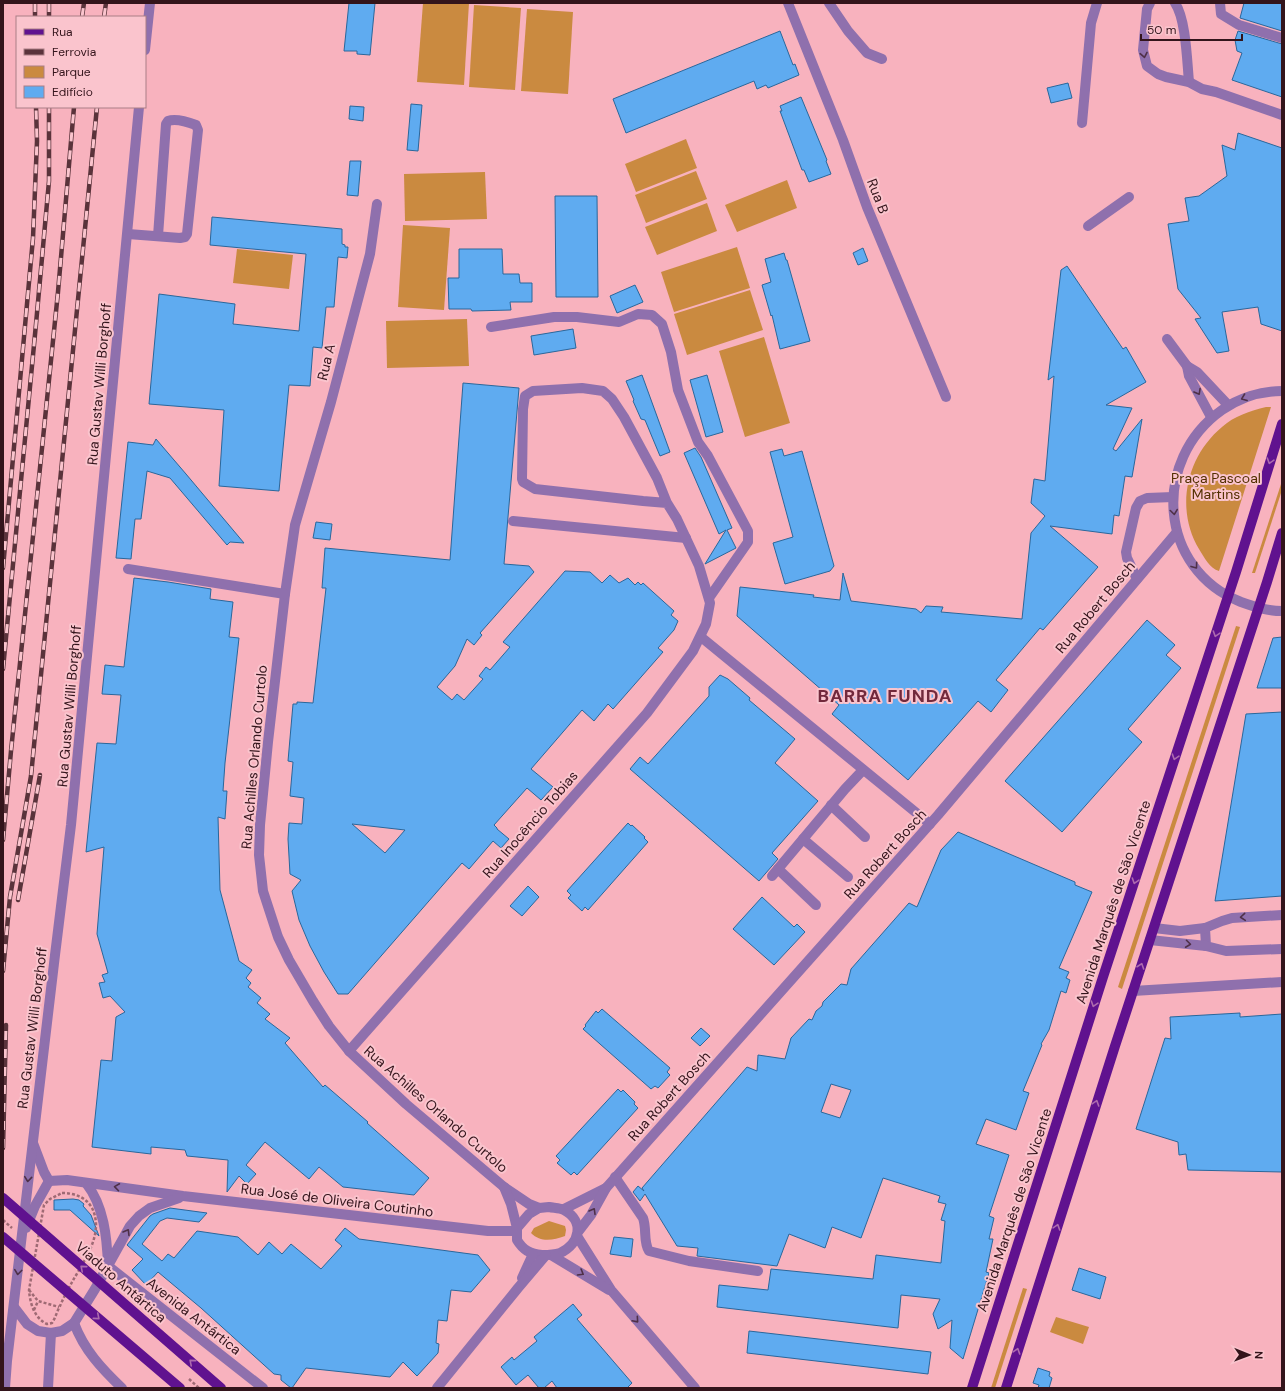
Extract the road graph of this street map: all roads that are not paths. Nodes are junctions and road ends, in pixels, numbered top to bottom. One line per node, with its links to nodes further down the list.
1 (150, 3): 9 (street)
2 (788, 3): 24 (street, Rua B)
3 (829, 3): 10 (street)
4 (1097, 3): 14 (street)
5 (1150, 3): 11 (street, one-way to 11)
6 (1175, 3): 11 (street)
7 (1220, 3): 8 (street)
8 (1282, 38)
9 (146, 41)
10 (882, 59)
11 (1189, 82): 13 (street)
12 (139, 108): 18 (street, Rua Gustav Willi Borghoff)
13 (1282, 115)
14 (1082, 123)
15 (1129, 197): 17 (street)
16 (377, 204): 31 (street, Rua A)
17 (1088, 226)
18 (128, 234): 19 (street); 59 (street, Rua Gustav Willi Borghoff)
19 (158, 236): 19 (street)
20 (491, 327): 39 (street)
21 (1167, 339): 22 (street)
22 (1187, 366): 25 (street); 26 (street, one-way to 26)
23 (1282, 391): 25 (street, one-way to 25)
24 (946, 397)
25 (1228, 405): 26 (street)
26 (1212, 417): 28 (street)
27 (1282, 424): 38 (main road, Avenida Marquês de São Vicente, one-way to 38)
28 (1173, 497): 32 (street, one-way to 32); 36 (street)
29 (667, 503): 29 (street); 34 (street)
30 (513, 521): 34 (street)
31 (295, 525): 37 (street, Rua Achilles Orlando Curtolo)
32 (1177, 532): 36 (street, Rua Robert Bosch); 38 (street, one-way to 38)
33 (1282, 533): 40 (main road)
34 (686, 538): 39 (street)
35 (128, 569): 37 (street)
36 (1137, 579): 45 (street, Rua Robert Bosch)
37 (284, 594): 58 (street, Rua Achilles Orlando Curtolo)
38 (1228, 597): 40 (street); 90 (main road, Avenida Marquês de São Vicente, one-way to 90)
39 (709, 600): 42 (street, Rua Inocêncio Tobias)
40 (1258, 609): 41 (street); 51 (main road)
41 (1282, 611)
42 (701, 637): 43 (street); 58 (street, Rua Inocêncio Tobias)
43 (863, 770): 44 (street); 45 (street)
44 (831, 805): 46 (street); 47 (street)
45 (930, 824): 60 (street, Rua Robert Bosch)
46 (865, 837)
47 (803, 839): 48 (street); 49 (street)
48 (848, 877)
49 (816, 905)
50 (1282, 915): 52 (street, one-way to 52)
51 (1154, 928): 52 (street); 53 (main road)
52 (1205, 928): 54 (street)
53 (1150, 940): 54 (street, one-way to 54); 57 (main road, one-way to 53)
54 (1206, 946): 55 (street)
55 (1282, 949)
56 (1282, 982): 57 (street)
57 (1133, 991): 91 (main road, one-way to 57)
58 (349, 1051): 63 (street, Rua Achilles Orlando Curtolo)
59 (32, 1141): 61 (street); 71 (street, Rua Gustav Willi Borghoff, one-way to 71)
60 (615, 1177): 64 (street, Rua Robert Bosch); 76 (street)
61 (48, 1181): 62 (street); 71 (street)
62 (86, 1182): 65 (street, Rua José de Oliveira Coutinho, one-way to 62); 75 (street)
63 (504, 1187): 67 (street, Rua Achilles Orlando Curtolo); 69 (street, Rua Achilles Orlando Curtolo)
64 (606, 1188): 68 (street, Rua Robert Bosch); 70 (street, Rua Robert Bosch, one-way to 64)
65 (183, 1196): 69 (street, Rua José de Oliveira Coutinho); 75 (street, Rua José de Oliveira Coutinho, one-way to 65)
66 (3, 1198): 86 (main road, Viaduto Antártica, one-way to 66, bridge)
67 (539, 1208): 68 (street); 69 (street)
68 (564, 1209): 70 (street)
69 (517, 1233): 73 (street)
70 (578, 1234): 74 (street); 78 (street)
71 (22, 1237): 79 (street, Rua Gustav Willi Borghoff, one-way to 79)
72 (3, 1238): 85 (main road, one-way to 85, bridge)
73 (533, 1254): 74 (street); 77 (street)
74 (549, 1255): 77 (street); 78 (street, one-way to 78)
75 (108, 1266): 80 (street); 87 (street, Avenida Antártica)
76 (758, 1271)
77 (518, 1288): 88 (street)
78 (611, 1290): 89 (street, one-way to 89)
79 (14, 1307): 81 (street); 82 (street, Rua Gustav Willi Borghoff)
80 (74, 1323): 81 (street); 84 (street)
81 (51, 1333): 83 (street)
82 (5, 1388)
83 (48, 1388)
84 (122, 1388)
85 (180, 1388)
86 (221, 1388)
87 (262, 1388)
88 (437, 1388)
89 (695, 1388)
90 (972, 1388)
91 (1006, 1388)

